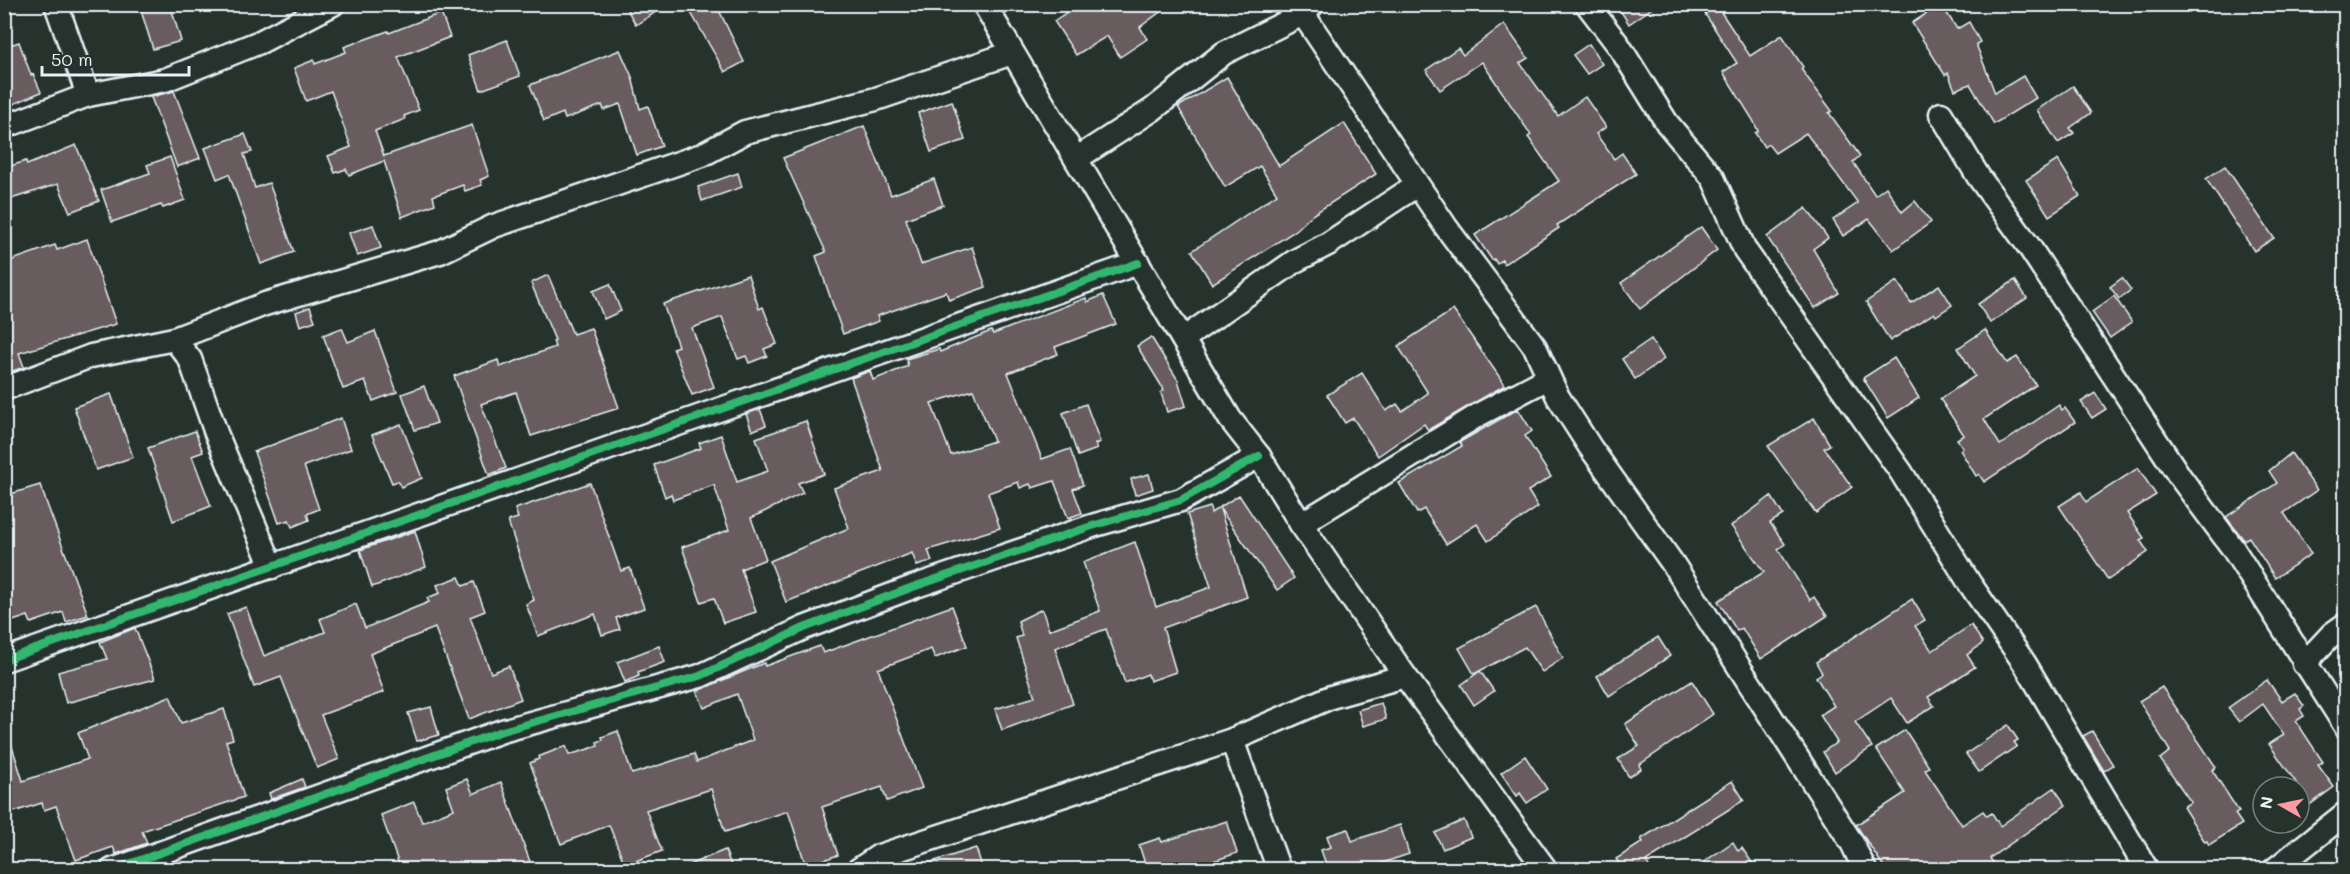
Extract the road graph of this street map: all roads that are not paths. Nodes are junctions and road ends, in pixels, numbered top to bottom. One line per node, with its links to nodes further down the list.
1 (56, 4): 7 (street)
2 (984, 4): 6 (street)
3 (1587, 4): 34 (street)
4 (323, 6): 7 (street)
5 (1308, 9): 10 (street); 11 (street)
6 (1012, 53): 10 (street); 13 (street)
7 (88, 95): 9 (street)
8 (1941, 114): 24 (street)
9 (4, 127)
10 (1076, 159): 12 (street)
11 (1418, 185): 15 (street); 17 (street)
12 (1138, 263): 15 (street); 21 (street)
13 (198, 330): 14 (street); 16 (street)
14 (174, 339): 16 (street); 18 (street)
15 (1183, 339): 19 (street)
16 (189, 359): 21 (street)
17 (1548, 378): 20 (street); 33 (street)
18 (4, 389)
19 (1259, 456): 20 (street); 29 (street)
20 (1301, 524): 25 (street)
21 (272, 567): 23 (street)
22 (2346, 624): 24 (street)
23 (4, 660)
24 (2304, 664): 26 (street)
25 (1405, 676): 27 (street); 32 (street)
26 (2346, 727)
27 (1232, 740): 30 (street); 31 (street)
28 (2346, 813): 35 (street)
29 (112, 870)
30 (858, 870)
31 (1279, 870)
32 (1546, 870)
33 (1865, 870)
34 (2147, 870)
35 (2274, 870)

